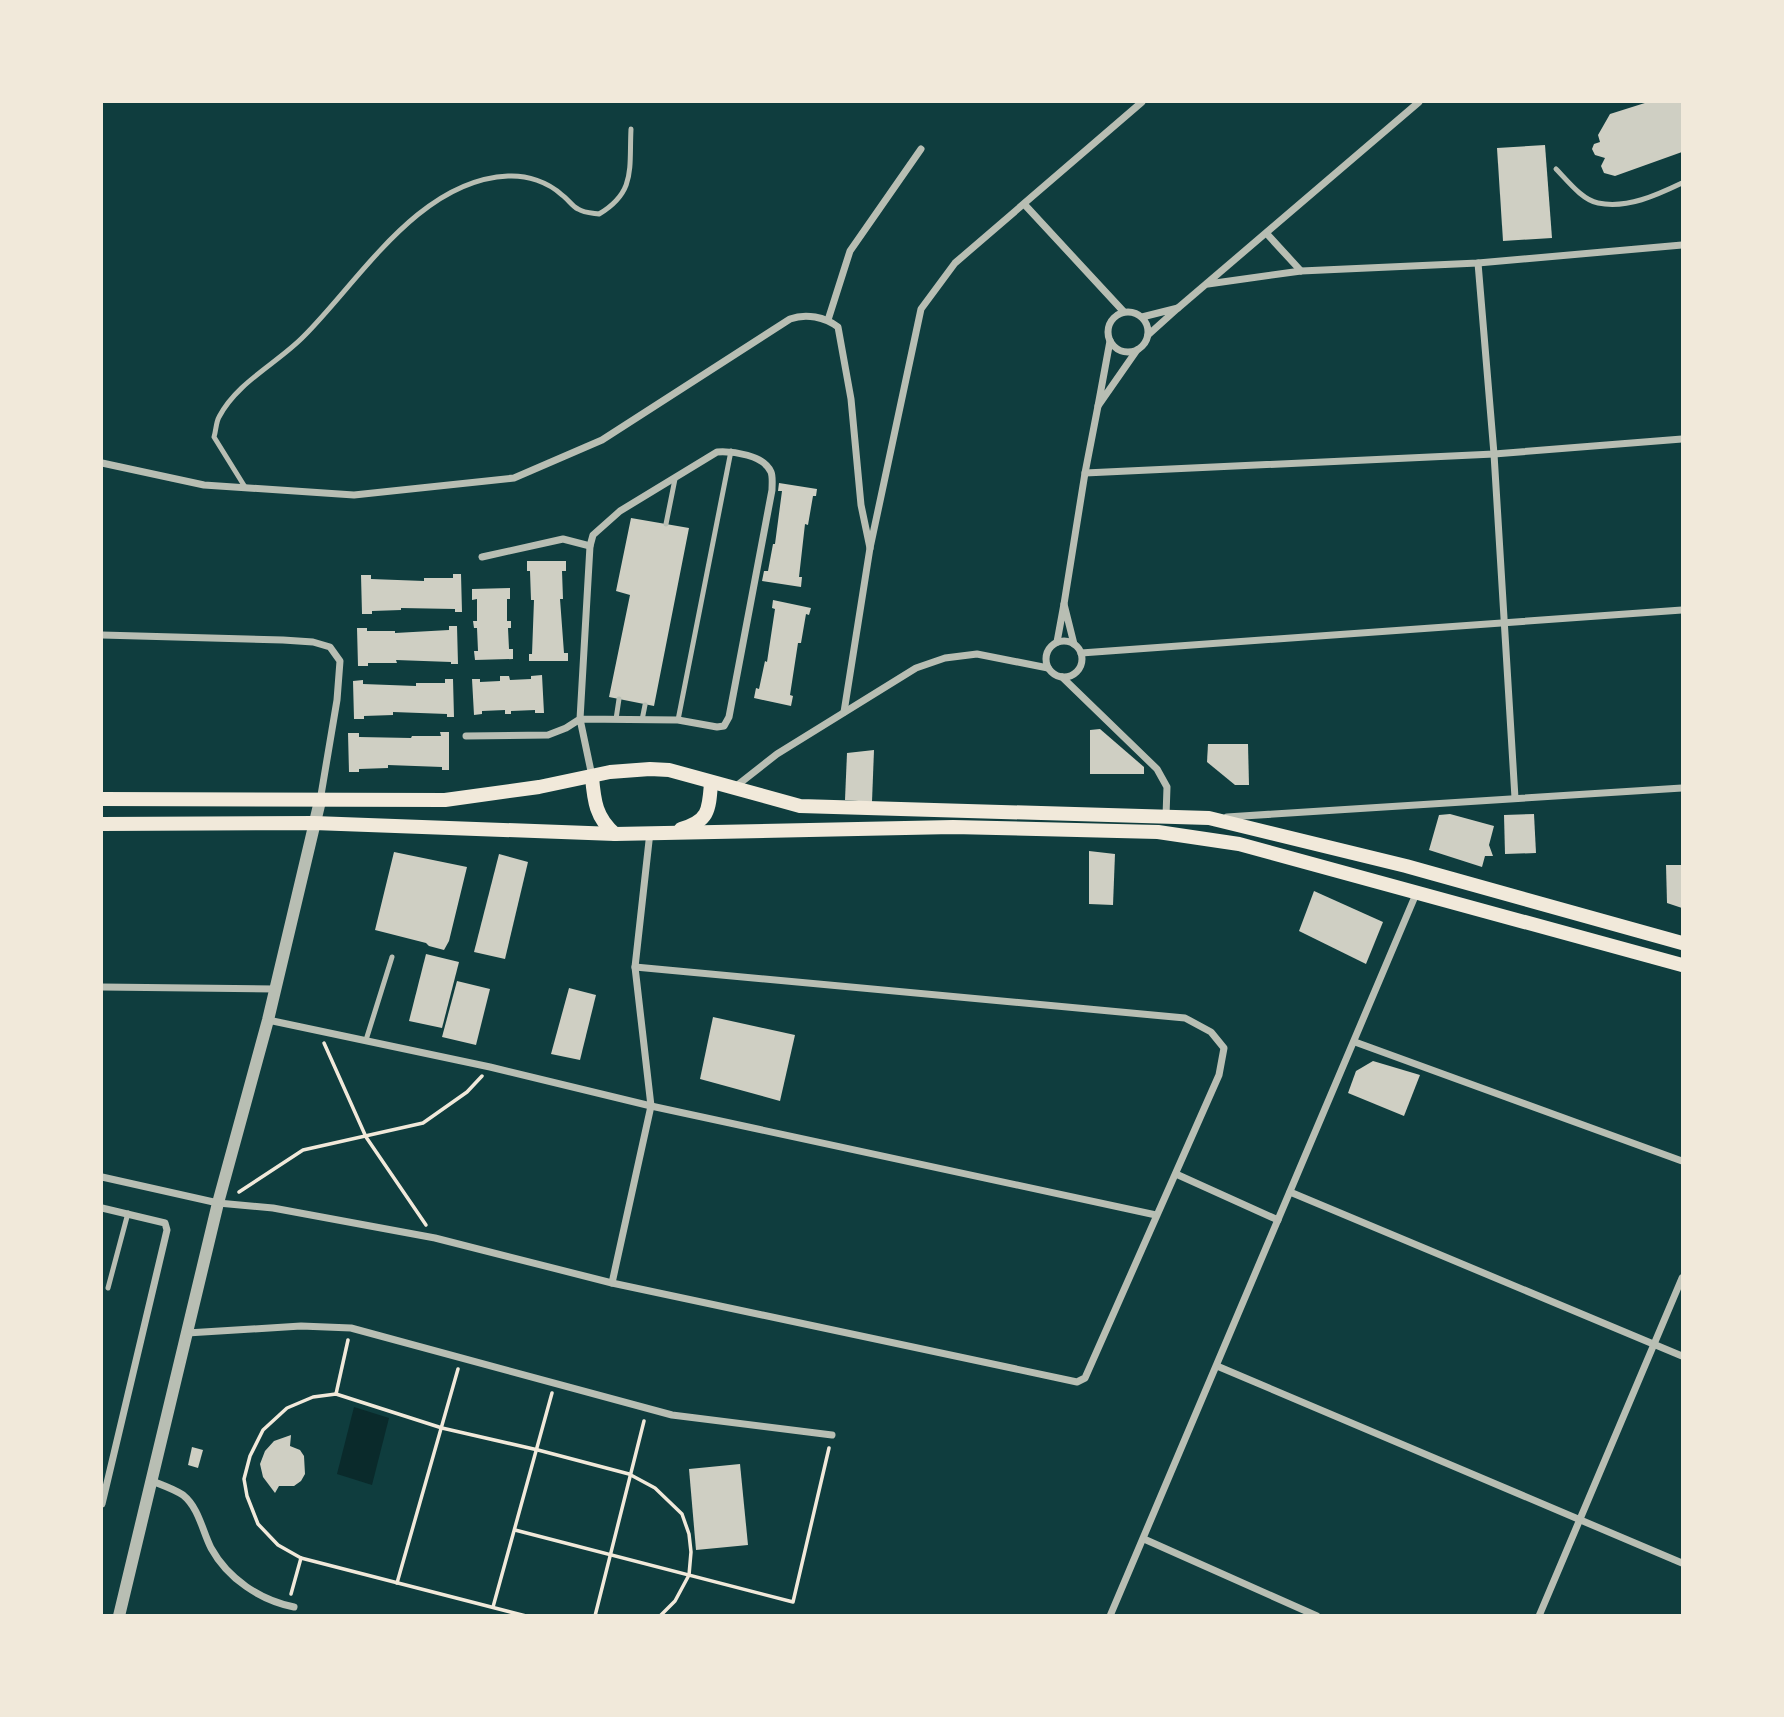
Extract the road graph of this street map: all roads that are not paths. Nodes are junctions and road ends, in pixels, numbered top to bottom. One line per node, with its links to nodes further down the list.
1 (1142, 102): 7 (street)
2 (1419, 102): 8 (street)
3 (631, 130): 27 (lane)
4 (922, 149): 16 (street)
5 (1556, 169): 6 (lane)
6 (1682, 183)
7 (1025, 205): 14 (street); 30 (street)
8 (1267, 234): 11 (street); 12 (street)
9 (1682, 245): 10 (street)
10 (1478, 263): 11 (street); 23 (street)
11 (1301, 271): 12 (street)
12 (1208, 284): 13 (street)
13 (1178, 308): 15 (street); 17 (street)
14 (1125, 312): 15 (street); 18 (street)
15 (1142, 317): 17 (street)
16 (828, 320): 27 (street); 30 (street)
17 (1148, 335): 19 (street)
18 (1110, 341): 19 (street); 20 (street)
19 (1136, 351): 20 (street)
20 (1098, 406): 25 (street)
21 (1682, 439): 23 (street)
22 (731, 451): 26 (street); 47 (lane); 47 (street)
23 (1494, 454): 25 (street); 34 (street)
24 (102, 463): 27 (street)
25 (1085, 473): 32 (street)
26 (675, 479): 28 (lane); 29 (street)
27 (245, 487)
28 (666, 524)
29 (590, 546): 31 (street); 44 (street)
30 (870, 548): 43 (street)
31 (482, 557)
32 (1064, 604): 36 (street); 37 (street)
33 (1682, 610): 34 (street)
34 (1506, 622): 38 (street); 53 (street)
35 (102, 635): 55 (street)
36 (1057, 642): 37 (street); 39 (street)
37 (1074, 644): 38 (street)
38 (1081, 653): 40 (street)
39 (1048, 668): 40 (street); 43 (street)
40 (1062, 677): 57 (street)
41 (619, 699): 45 (lane)
42 (645, 705): 46 (lane)
43 (844, 712): 52 (street)
44 (580, 719): 45 (street); 48 (street); 49 (street)
45 (616, 719): 46 (street)
46 (642, 720): 47 (street)
47 (678, 720)
48 (466, 736)
49 (592, 777): 50 (main road); 55 (main road); 63 (main road)
50 (711, 783): 52 (main road); 56 (main road)
51 (1682, 788): 53 (street)
52 (733, 789): 56 (main road); 57 (main road)
53 (1515, 798): 58 (street)
54 (102, 799): 55 (main road)
55 (320, 801): 59 (street)
56 (708, 811): 62 (main road)
57 (1167, 816): 58 (main road)
58 (1209, 818): 65 (main road)
59 (314, 823): 60 (main road); 63 (main road); 70 (street)
60 (102, 824)
61 (650, 832): 62 (main road); 63 (main road); 68 (street)
62 (673, 832): 64 (main road)
63 (615, 834)
64 (1416, 894): 67 (main road); 73 (street)
65 (1682, 943)
66 (392, 957): 72 (lane)
67 (1682, 965)
68 (635, 967): 74 (street); 76 (street)
69 (102, 987): 70 (street)
70 (275, 989): 71 (street)
71 (268, 1020): 72 (street); 79 (street)
72 (366, 1040): 74 (street)
73 (1355, 1042): 75 (street); 78 (street)
74 (651, 1106): 82 (street); 85 (street)
75 (1682, 1161)
76 (1176, 1174): 82 (street); 83 (street)
77 (102, 1177): 79 (street)
78 (1290, 1192): 83 (street); 88 (street)
79 (218, 1203): 85 (street); 87 (street)
80 (102, 1208): 81 (street)
81 (128, 1213): 86 (lane); 93 (street)
82 (1156, 1215): 85 (street)
83 (1278, 1220): 90 (street)
84 (1682, 1278): 88 (street)
85 (612, 1283)
86 (107, 1288)
87 (187, 1333): 91 (street); 92 (street)
88 (1653, 1344): 89 (street); 94 (street)
89 (1682, 1356)
90 (1217, 1366): 94 (street); 95 (street)
91 (832, 1435)
92 (152, 1481): 97 (street); 98 (street)
93 (102, 1504)
94 (1579, 1518): 96 (street); 101 (street)
95 (1144, 1539): 99 (street); 100 (street)
96 (1682, 1563)
97 (291, 1606)
98 (119, 1615)
99 (1110, 1615)
100 (1317, 1615)
101 (1539, 1615)

